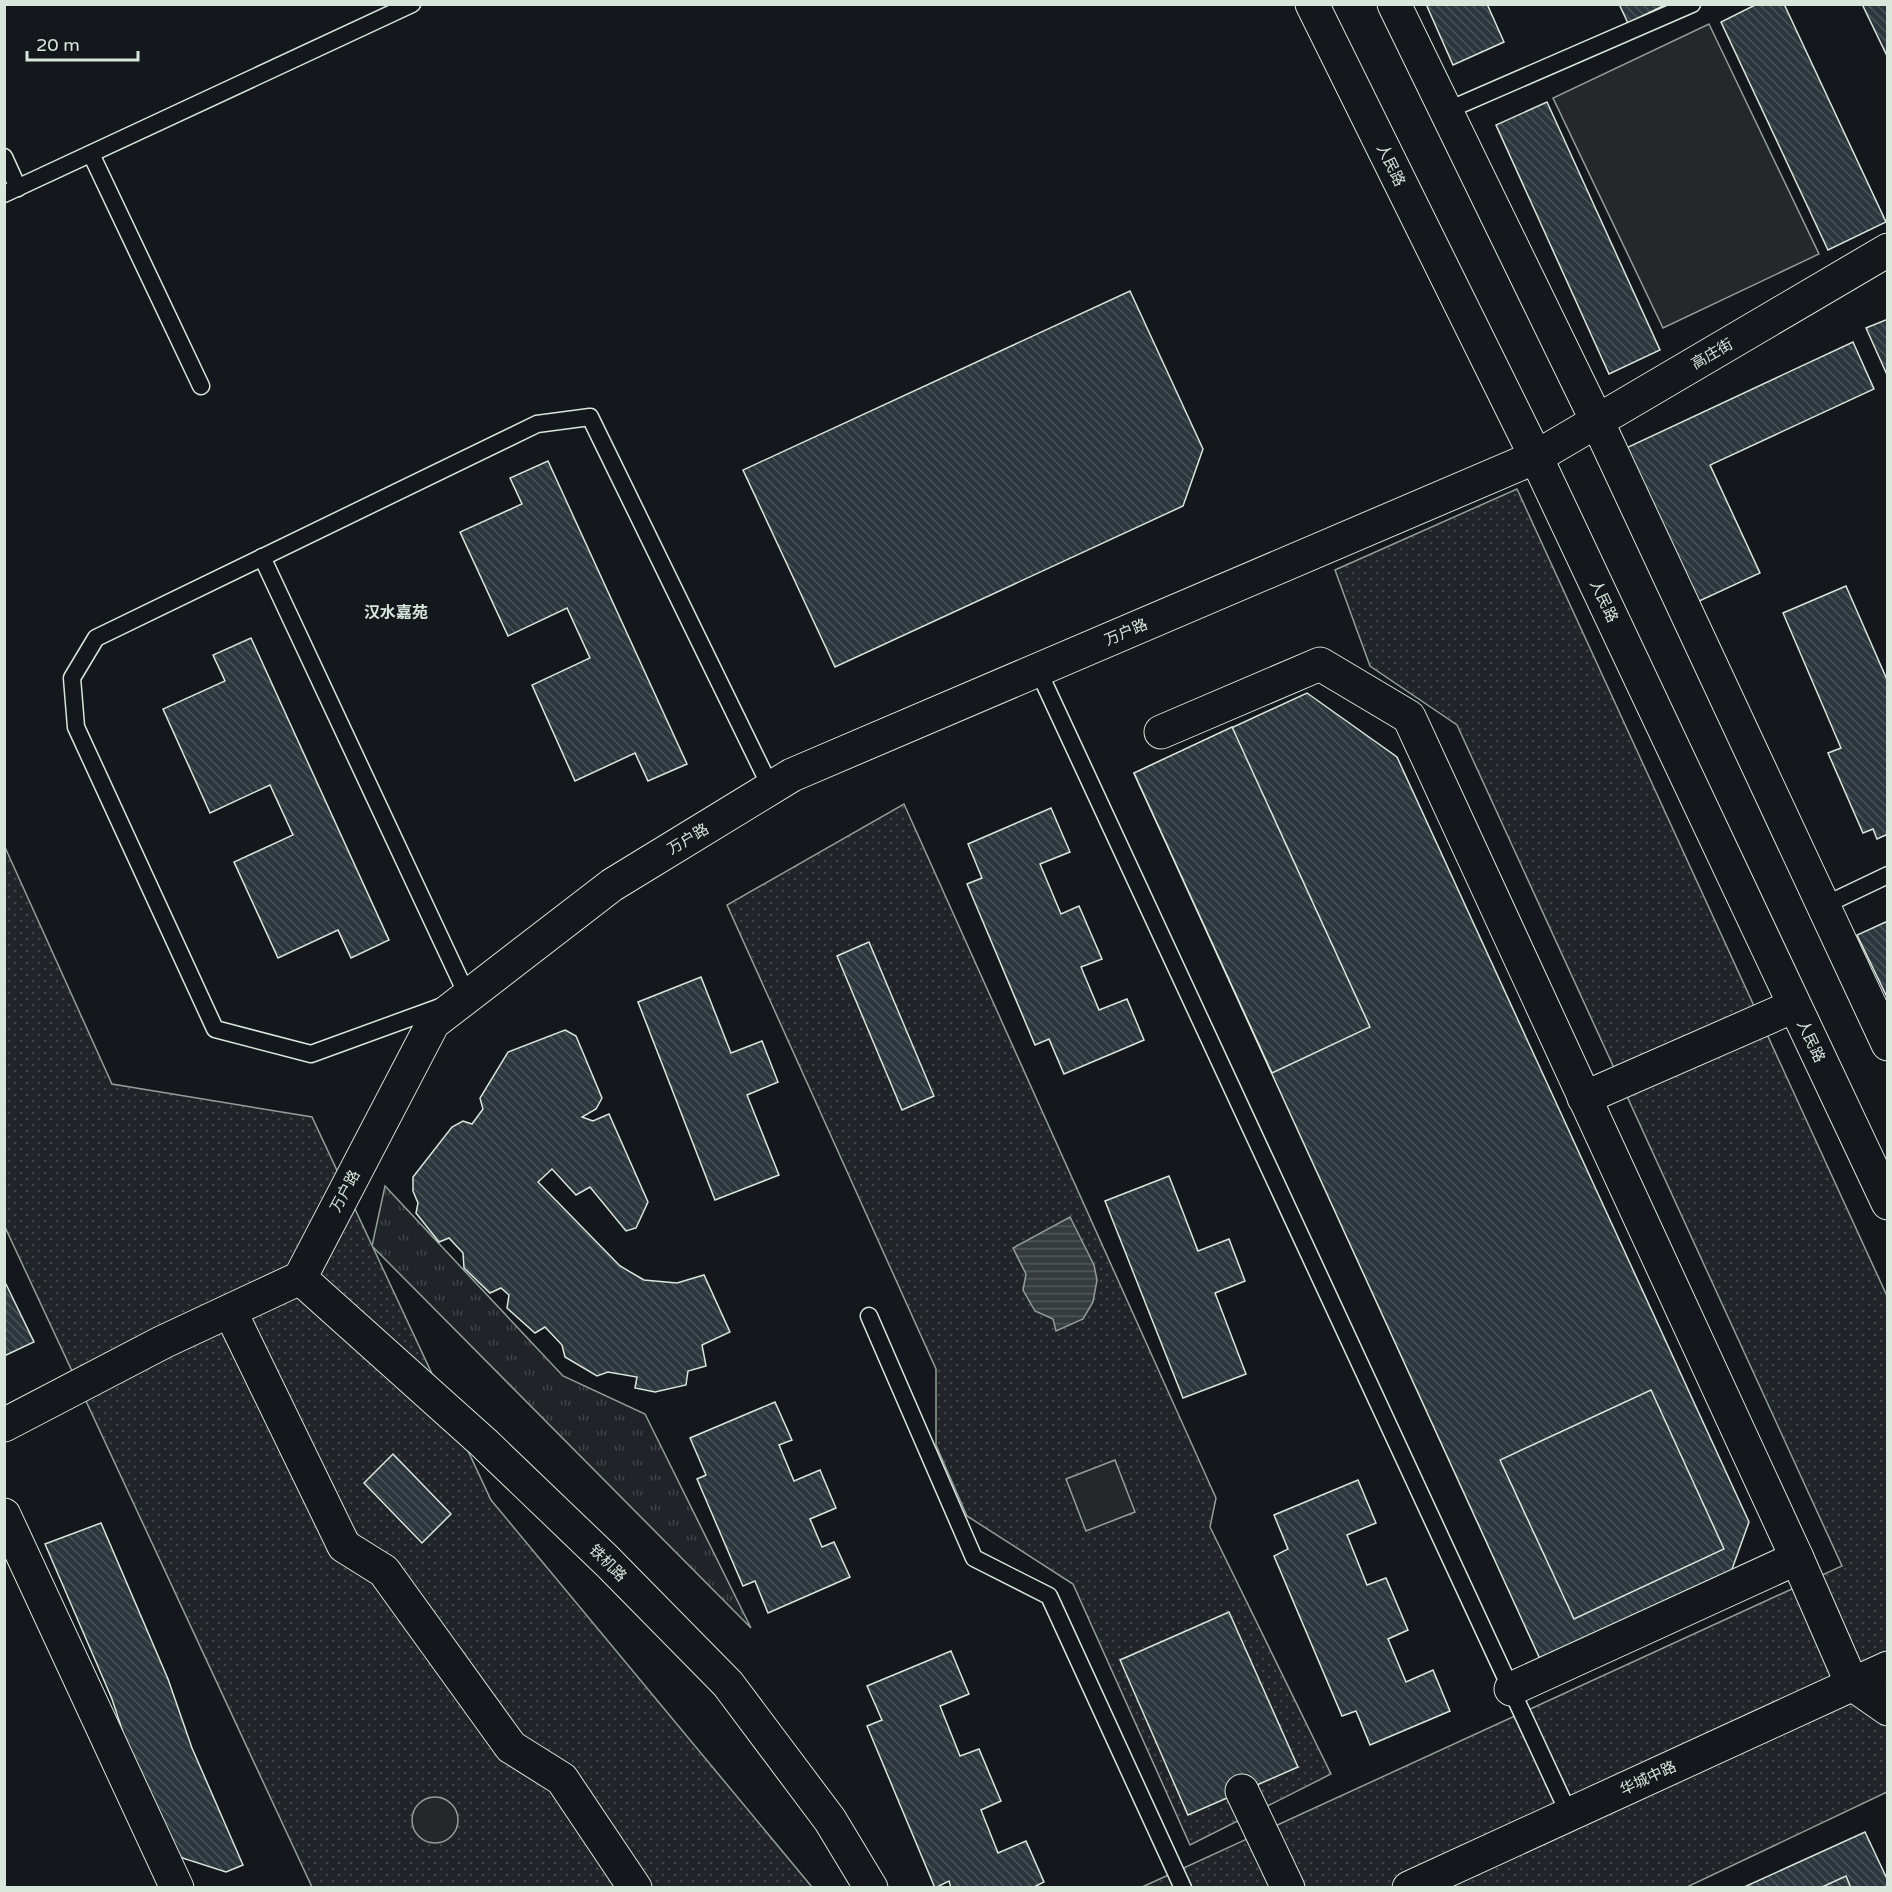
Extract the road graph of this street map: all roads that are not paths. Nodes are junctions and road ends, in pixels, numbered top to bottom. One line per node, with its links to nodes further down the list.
1 (412, 4): 6 (lane)
2 (1312, 4): 12 (street, 人民路)
3 (1394, 4): 5 (street)
4 (1692, 4): 5 (lane)
5 (1446, 111): 11 (street)
6 (91, 154): 8 (lane); 10 (lane)
7 (4, 157): 8 (lane)
8 (11, 191)
9 (1887, 250): 11 (street, 高庄街)
10 (201, 386)
11 (1597, 421): 12 (street, 高庄街); 18 (street)
12 (1536, 457): 14 (street, 万户路); 20 (street, 人民路)
13 (262, 557): 16 (lane); 19 (lane); 19 (lane)
14 (1038, 670): 16 (street, 万户路); 32 (lane)
15 (1161, 732): 22 (street)
16 (771, 789): 19 (street, 万户路)
17 (1887, 875): 18 (lane)
18 (1822, 906): 21 (street)
19 (468, 997): 24 (street, 万户路)
20 (1794, 1006): 22 (street); 23 (street, 人民路)
21 (1887, 1044)
22 (1584, 1098): 29 (street)
23 (1887, 1203)
24 (300, 1278): 25 (street); 38 (street, 铁机路)
25 (230, 1311): 27 (street); 37 (street)
26 (869, 1316): 39 (lane)
27 (4, 1425)
28 (4, 1515): 36 (street)
29 (1797, 1558): 31 (street); 32 (street)
30 (1887, 1668): 31 (street, 华城中路)
31 (1852, 1684): 33 (street); 35 (street, 华城中路)
32 (1511, 1689): 35 (lane)
33 (1887, 1709)
34 (1242, 1791): 40 (street)
35 (1569, 1814): 41 (street, 华城中路)
36 (177, 1887)
37 (636, 1887)
38 (871, 1887)
39 (1183, 1887)
40 (1287, 1887)
41 (1409, 1887)

